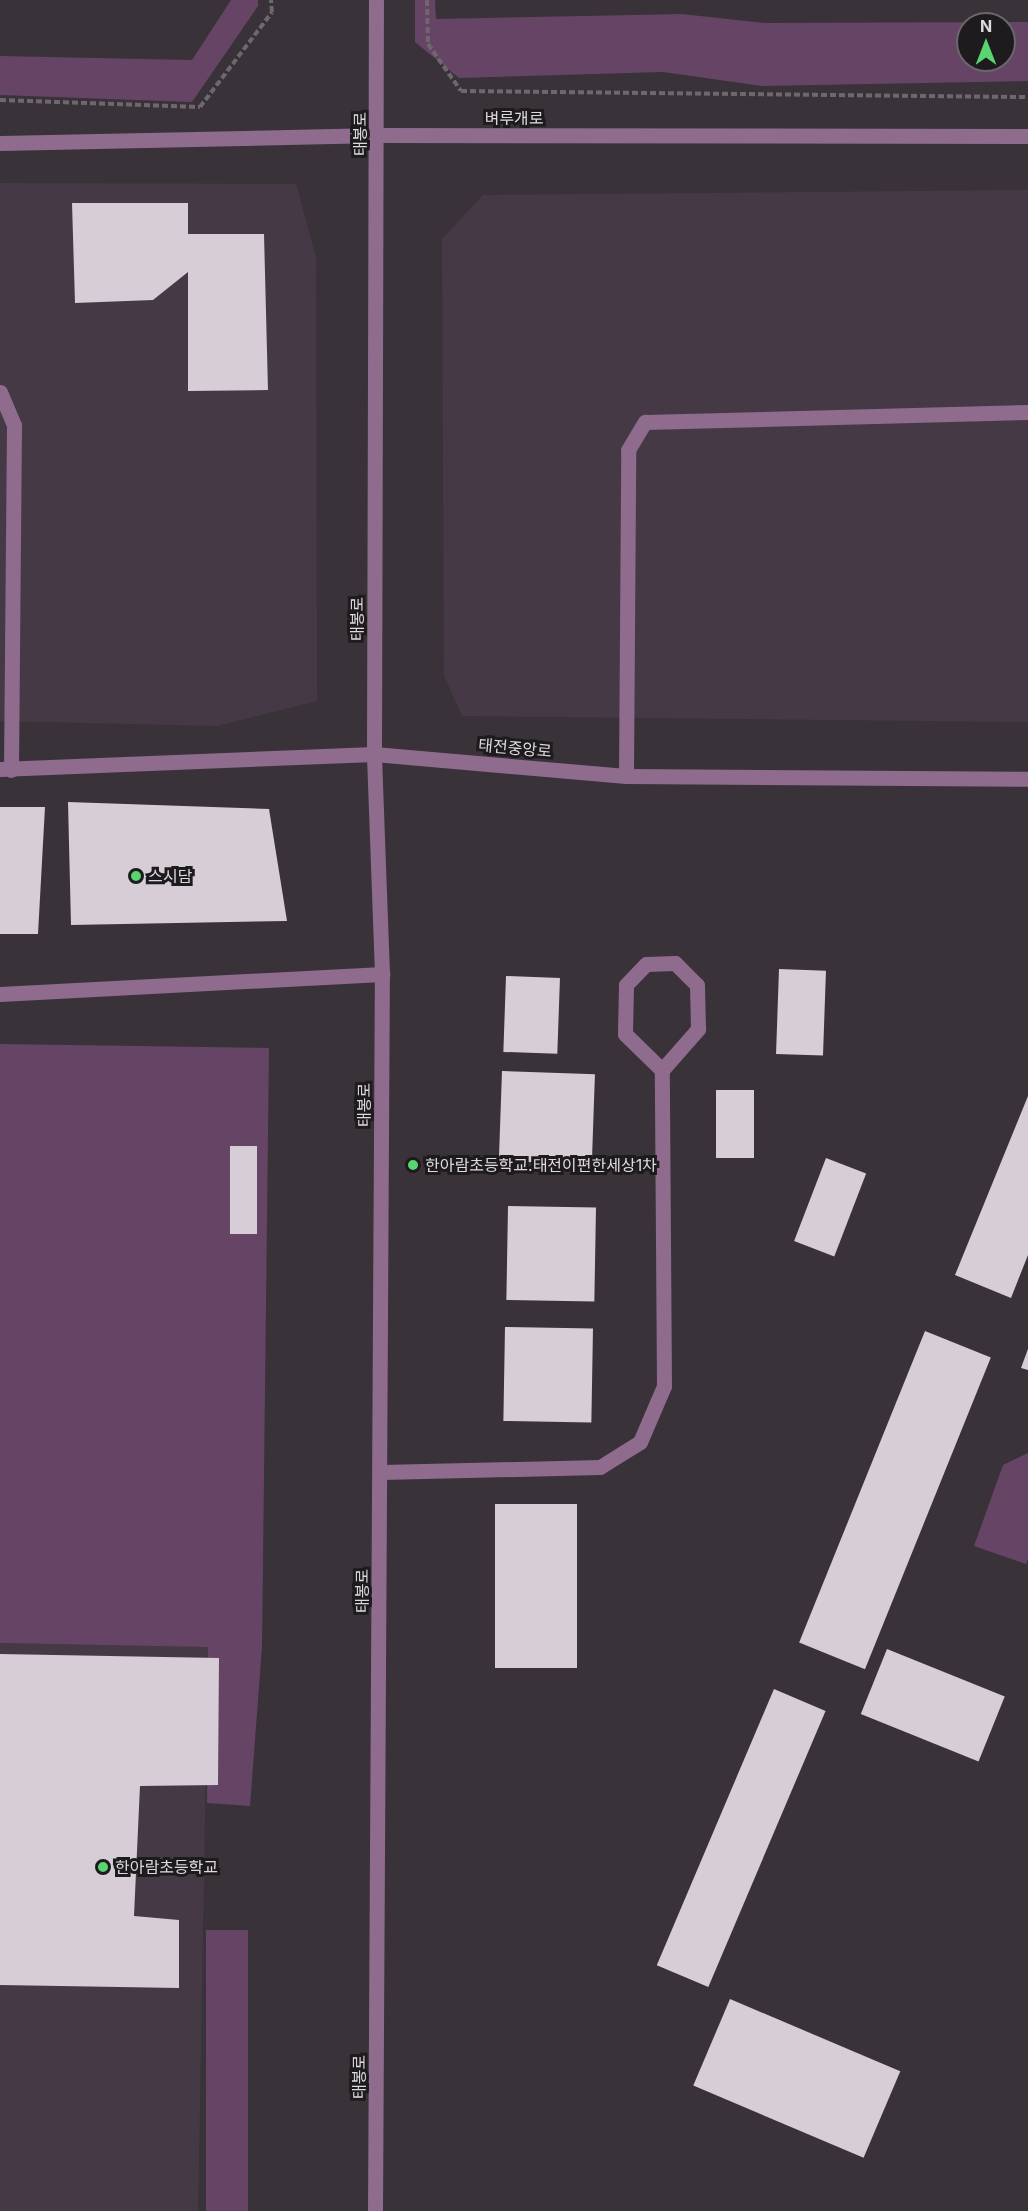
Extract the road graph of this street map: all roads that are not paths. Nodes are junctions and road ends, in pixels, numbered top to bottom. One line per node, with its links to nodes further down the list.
1 (376, 0): 2 (street, 태봉로)
2 (379, 135): 3 (street, 벼루개로); 4 (street, 벼루개로); 7 (street, 태봉로)
3 (1028, 136)
4 (0, 143)
5 (0, 392): 8 (street)
6 (1028, 412): 9 (street)
7 (374, 754): 8 (street, 태전중앙로); 9 (street, 태전중앙로); 11 (street, 태봉로)
8 (5, 769)
9 (626, 776): 10 (street, 태전중앙로)
10 (1028, 779)
11 (382, 974): 12 (street); 14 (street, 태봉로)
12 (0, 994)
13 (662, 1070): 13 (street); 14 (street)
14 (381, 1472): 15 (street, 태봉로)
15 (375, 2211)

